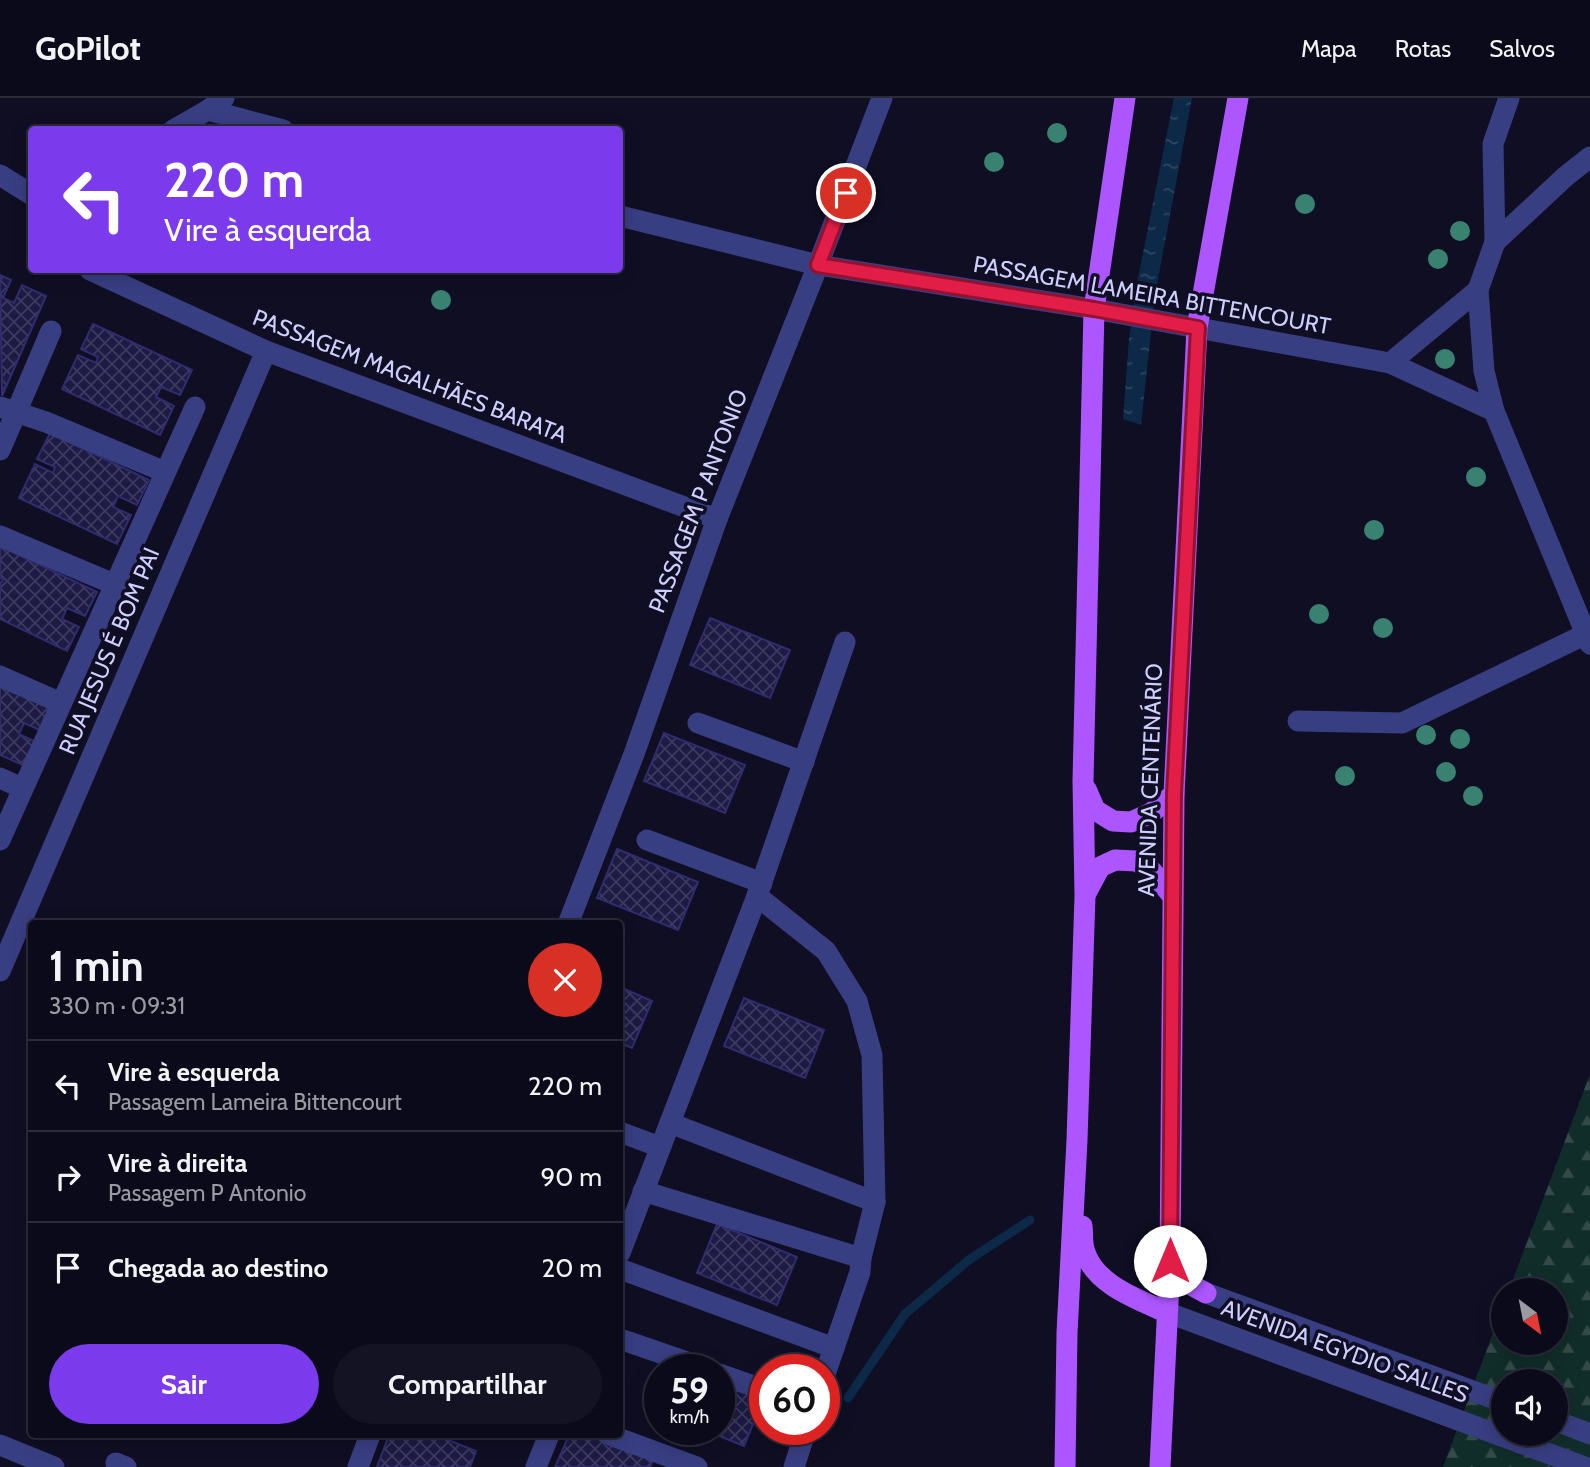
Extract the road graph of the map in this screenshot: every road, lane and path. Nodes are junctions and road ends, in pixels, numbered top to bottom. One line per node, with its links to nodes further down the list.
1 (882, 98): 13 (street, PASSAGEM P ANTONIO)
2 (1125, 98): 16 (main road)
3 (1238, 98): 17 (main road, AVENIDA CENTENÁRIO)
4 (1509, 98): 12 (street)
5 (216, 104): 6 (street); 7 (street)
6 (180, 126)
7 (273, 126)
8 (1590, 157): 12 (street)
9 (0, 175): 10 (street)
10 (28, 192)
11 (623, 217): 13 (street, PASSAGEM LAMEIRA BITTENCOURT)
12 (1495, 242): 15 (street)
13 (818, 265): 16 (street, PASSAGEM LAMEIRA BITTENCOURT); 26 (street, PASSAGEM P ANTONIO)
14 (96, 273): 19 (street, PASSAGEM MAGALHÃES BARATA)
15 (1478, 290): 20 (street); 23 (street)
16 (1101, 310): 17 (street, PASSAGEM LAMEIRA BITTENCOURT); 37 (main road)
17 (1188, 326): 20 (street, PASSAGEM LAMEIRA BITTENCOURT); 39 (main road, AVENIDA CENTENÁRIO)
18 (51, 331): 22 (street)
19 (265, 351): 26 (street, PASSAGEM MAGALHÃES BARATA); 46 (street, RUA JESUS É BOM PAI)
20 (1390, 363): 23 (street, PASSAGEM LAMEIRA BITTENCOURT)
21 (195, 407): 25 (street)
22 (8, 410): 24 (street); 25 (street)
23 (1494, 411): 29 (street)
24 (0, 450)
25 (165, 472): 28 (street)
26 (717, 519): 45 (street, PASSAGEM P ANTONIO)
27 (0, 536): 28 (street)
28 (116, 585): 32 (street)
29 (1588, 639): 33 (street)
30 (845, 642): 35 (street)
31 (0, 676): 32 (street)
32 (61, 703): 38 (street)
33 (1297, 721)
34 (698, 723): 35 (street)
35 (804, 762): 42 (street)
36 (0, 778): 38 (street)
37 (1083, 781): 39 (main road); 44 (main road)
38 (22, 788): 40 (street)
39 (1174, 794): 43 (main road, AVENIDA CENTENÁRIO)
40 (0, 840)
41 (647, 840): 42 (street)
42 (760, 890): 47 (street); 52 (street)
43 (1171, 894): 44 (main road); 55 (main road, AVENIDA CENTENÁRIO)
44 (1085, 896): 49 (main road)
45 (570, 920)
46 (0, 971)
47 (670, 1123): 50 (street); 52 (street)
48 (623, 1133): 50 (street)
49 (1077, 1140): 58 (main road); 76 (main road)
50 (660, 1147): 51 (street)
51 (643, 1191): 53 (street); 54 (street)
52 (874, 1202): 54 (street)
53 (623, 1244)
54 (861, 1258): 60 (street)
55 (1170, 1261): 57 (main road); 58 (main road, AVENIDA CENTENÁRIO)
56 (623, 1270): 60 (street)
57 (1206, 1293): 63 (street, AVENIDA EGYDIO SALLES)
58 (1166, 1312): 77 (main road, AVENIDA CENTENÁRIO); 78 (street, AVENIDA EGYDIO SALLES)
59 (623, 1340): 61 (street)
60 (834, 1348): 62 (street)
61 (663, 1354)
62 (832, 1354)
63 (1491, 1398)
64 (1568, 1426): 65 (street)
65 (1590, 1434)
66 (369, 1438): 72 (street)
67 (548, 1438): 73 (street)
68 (618, 1438): 74 (street)
69 (0, 1445): 71 (street)
70 (801, 1445): 75 (street)
71 (54, 1467)
72 (358, 1467)
73 (536, 1467)
74 (697, 1467)
75 (794, 1467)
76 (1065, 1467)
77 (1160, 1467)
78 (1585, 1467)

